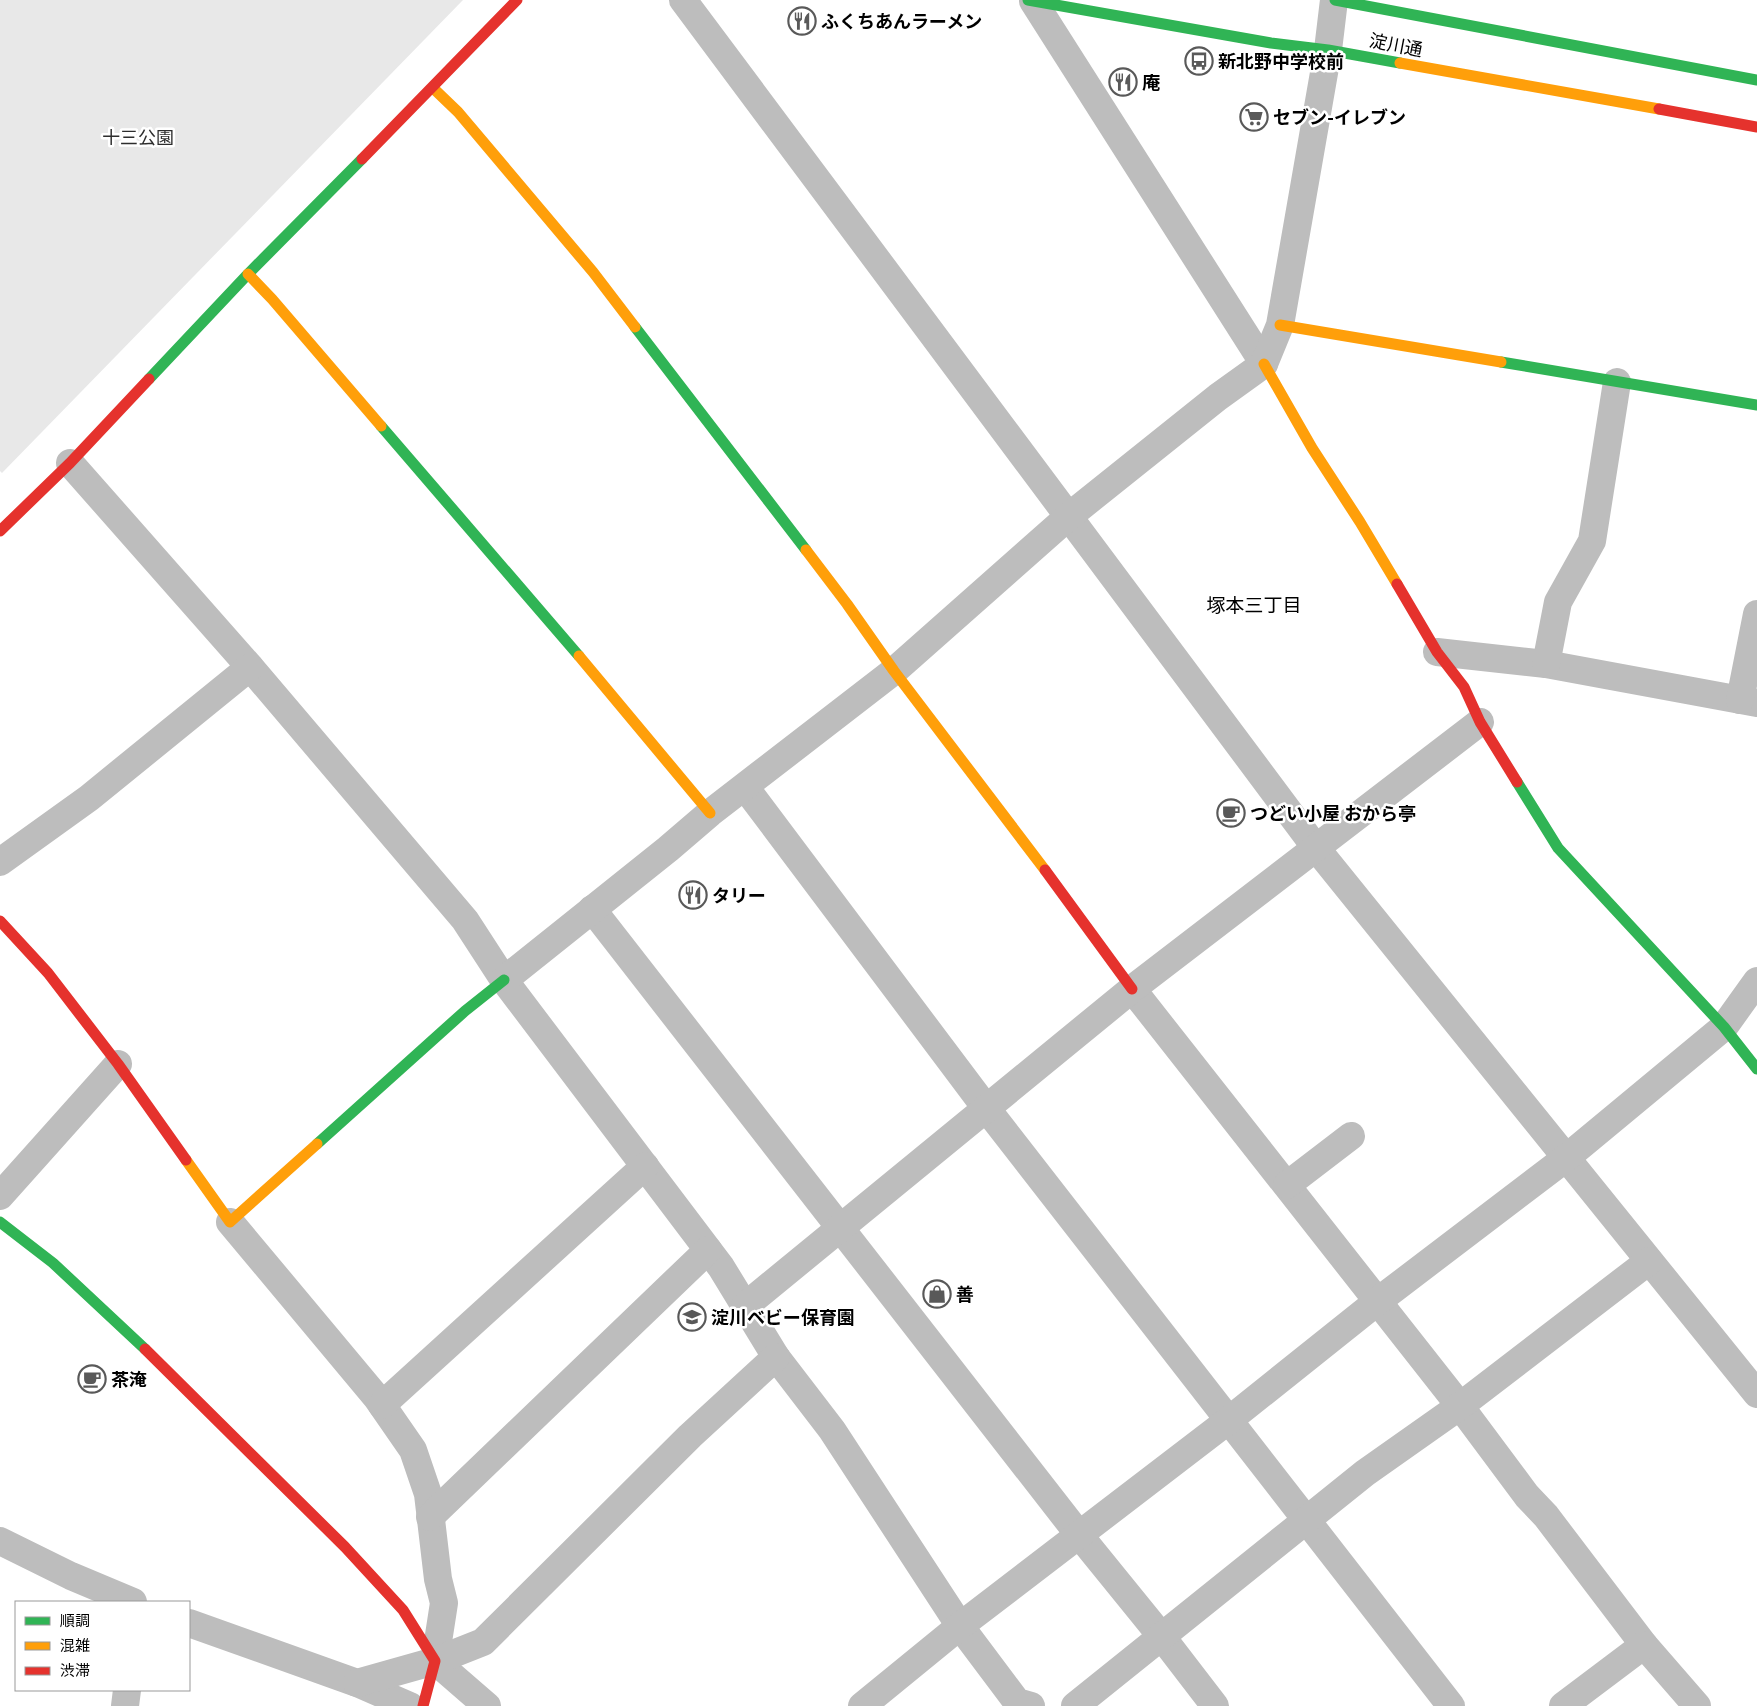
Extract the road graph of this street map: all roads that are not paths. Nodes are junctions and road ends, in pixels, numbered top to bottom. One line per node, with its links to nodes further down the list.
1 (517, 0): 7 (street)
2 (683, 0): 15 (street)
3 (1030, 0): 5 (street, 淀川通); 11 (street)
4 (1335, 0): 5 (street); 6 (street, 淀川通)
5 (1328, 50): 8 (street, 淀川通); 10 (street)
6 (1757, 80)
7 (433, 88): 9 (street); 21 (street)
8 (1757, 127)
9 (248, 274): 14 (street); 25 (street)
10 (1280, 325): 11 (street); 12 (street)
11 (1264, 364): 15 (street); 18 (street)
12 (1617, 382): 13 (street); 19 (street)
13 (1757, 404)
14 (70, 463): 16 (street); 20 (street)
15 (1068, 517): 21 (street); 26 (street)
16 (0, 531)
17 (1757, 614): 22 (street)
18 (1437, 652): 19 (street); 23 (street)
19 (1546, 664): 22 (street)
20 (250, 667): 27 (street); 30 (street)
21 (894, 671): 24 (street); 32 (street)
22 (1749, 702)
23 (1480, 722): 26 (street); 33 (street)
24 (745, 787): 25 (street); 36 (street)
25 (710, 813): 28 (street)
26 (1316, 848): 32 (street); 38 (street)
27 (0, 862)
28 (592, 910): 30 (street); 44 (street)
29 (0, 921): 34 (street)
30 (504, 980): 39 (street); 43 (street)
31 (1757, 981): 33 (street)
32 (1132, 989): 36 (street); 40 (street)
33 (1724, 1027): 35 (street); 38 (street)
34 (118, 1064): 41 (street); 43 (street)
35 (1757, 1069)
36 (986, 1108): 44 (street); 53 (street)
37 (1351, 1136): 40 (street)
38 (1566, 1158): 46 (street); 47 (street)
39 (645, 1166): 45 (street); 51 (street)
40 (1287, 1185): 47 (street)
41 (0, 1196)
42 (0, 1222): 63 (street)
43 (230, 1222): 51 (street)
44 (840, 1228): 48 (street); 56 (street)
45 (708, 1250): 48 (street); 54 (street)
46 (1648, 1261): 50 (street); 52 (street)
47 (1378, 1301): 52 (street); 53 (street)
48 (745, 1306): 49 (street)
49 (776, 1357): 60 (street); 63 (street)
50 (1757, 1394)
51 (382, 1405): 54 (street)
52 (1460, 1406): 55 (street); 62 (street)
53 (1229, 1420): 55 (street); 56 (street)
54 (430, 1517): 63 (street)
55 (1306, 1520): 61 (street); 74 (street)
56 (1080, 1536): 60 (street); 61 (street)
57 (0, 1541): 58 (street)
58 (131, 1601)
59 (190, 1623): 64 (street)
60 (960, 1626): 66 (street); 71 (street)
61 (1162, 1637): 72 (street); 73 (street)
62 (1644, 1645): 75 (street); 76 (street)
63 (435, 1661): 64 (street); 69 (street); 70 (street)
64 (357, 1683): 68 (street)
65 (127, 1691): 67 (street)
66 (1020, 1705)
67 (125, 1706)
68 (410, 1706)
69 (423, 1706)
70 (487, 1706)
71 (862, 1706)
72 (1075, 1706)
73 (1215, 1706)
74 (1452, 1706)
75 (1563, 1706)
76 (1697, 1706)

